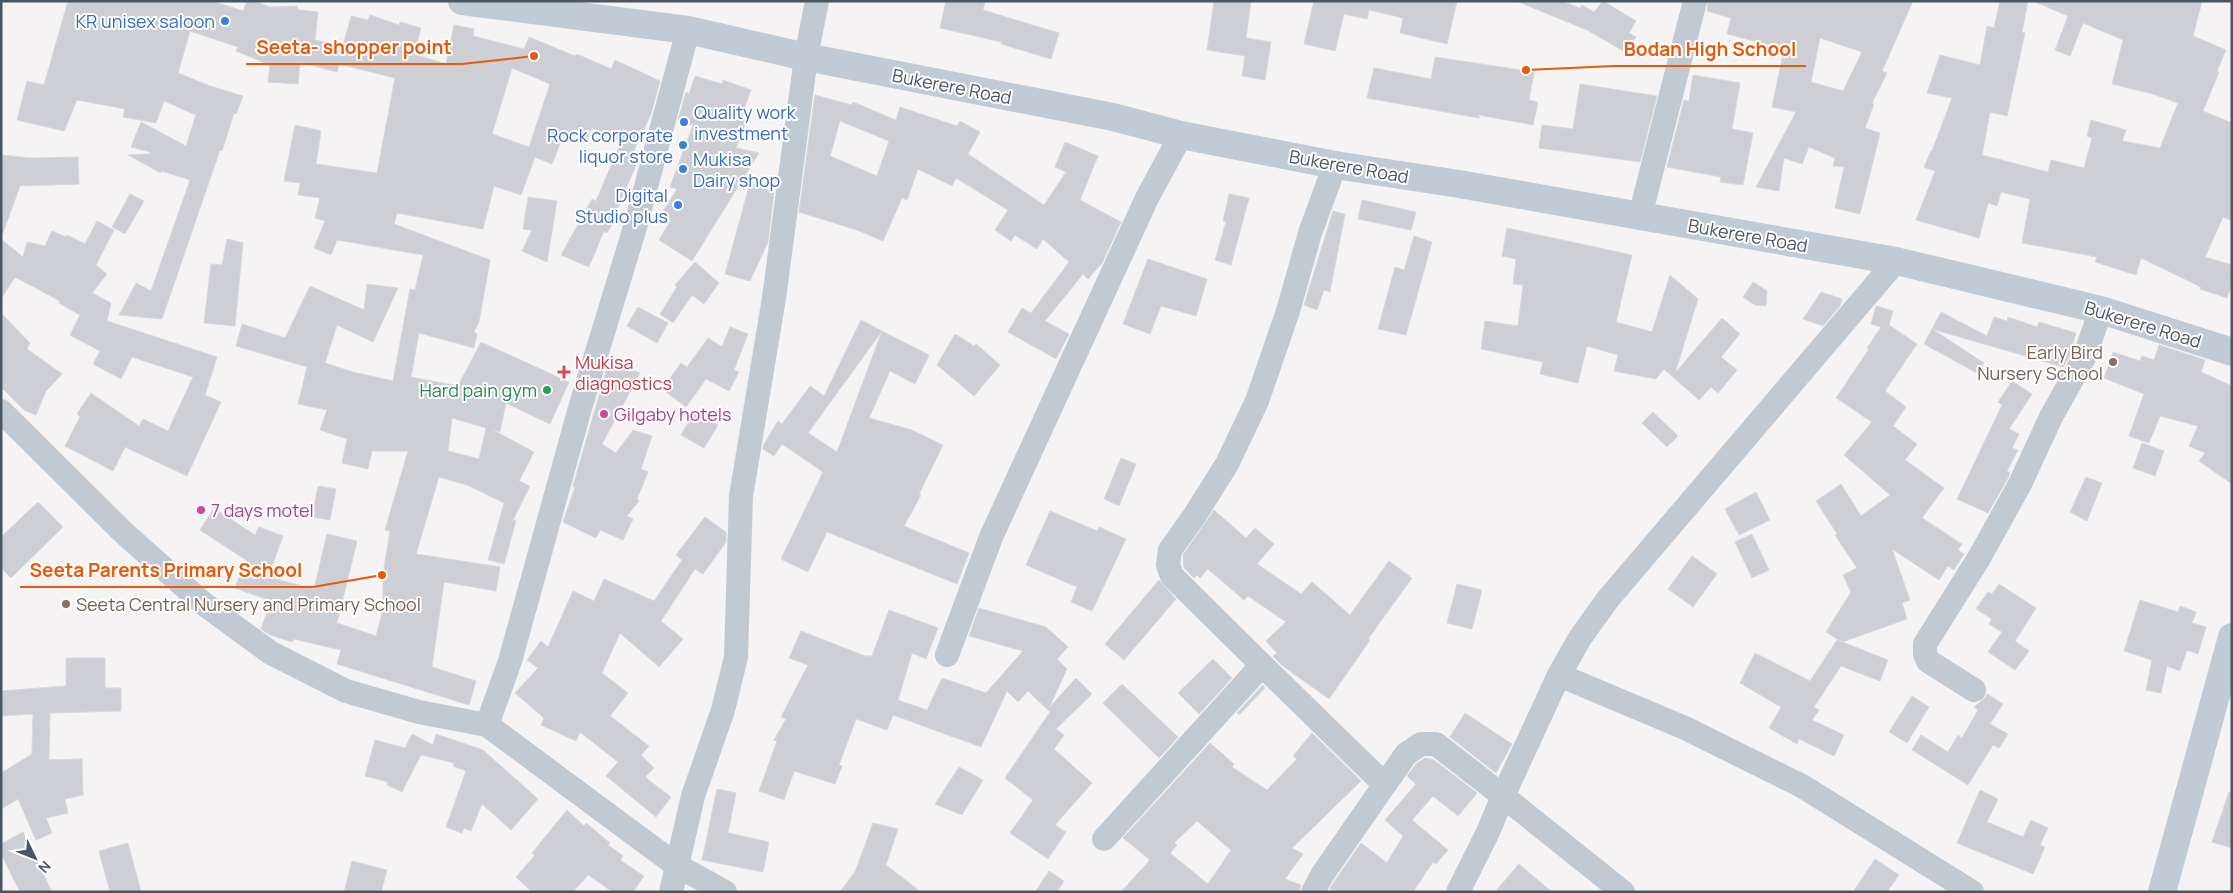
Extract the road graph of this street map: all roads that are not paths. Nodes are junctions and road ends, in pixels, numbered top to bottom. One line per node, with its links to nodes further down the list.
1 (462, 1): 4 (main road, Bukerere Road)
2 (817, 1): 5 (street)
3 (1695, 1): 8 (street)
4 (688, 30): 5 (main road, Bukerere Road); 18 (street)
5 (806, 57): 6 (main road, Bukerere Road); 22 (street)
6 (1181, 135): 7 (main road, Bukerere Road); 14 (street)
7 (1335, 166): 8 (main road, Bukerere Road); 15 (street)
8 (1640, 216): 9 (main road, Bukerere Road)
9 (1896, 261): 10 (main road, Bukerere Road); 16 (street)
10 (2101, 310): 11 (main road, Bukerere Road); 17 (street)
11 (2232, 352)
12 (1, 411): 18 (street)
13 (2232, 637): 29 (main road)
14 (947, 655)
15 (1262, 665): 19 (street); 21 (street)
16 (1559, 675): 20 (street); 28 (street)
17 (1974, 690)
18 (487, 725): 22 (street)
19 (1384, 784): 20 (street); 25 (street)
20 (1503, 796): 26 (street); 27 (street)
21 (1104, 839)
22 (676, 865): 23 (street); 24 (street)
23 (670, 892)
24 (725, 892)
25 (1313, 892)
26 (1458, 892)
27 (1623, 892)
28 (1972, 892)
29 (2162, 892)

